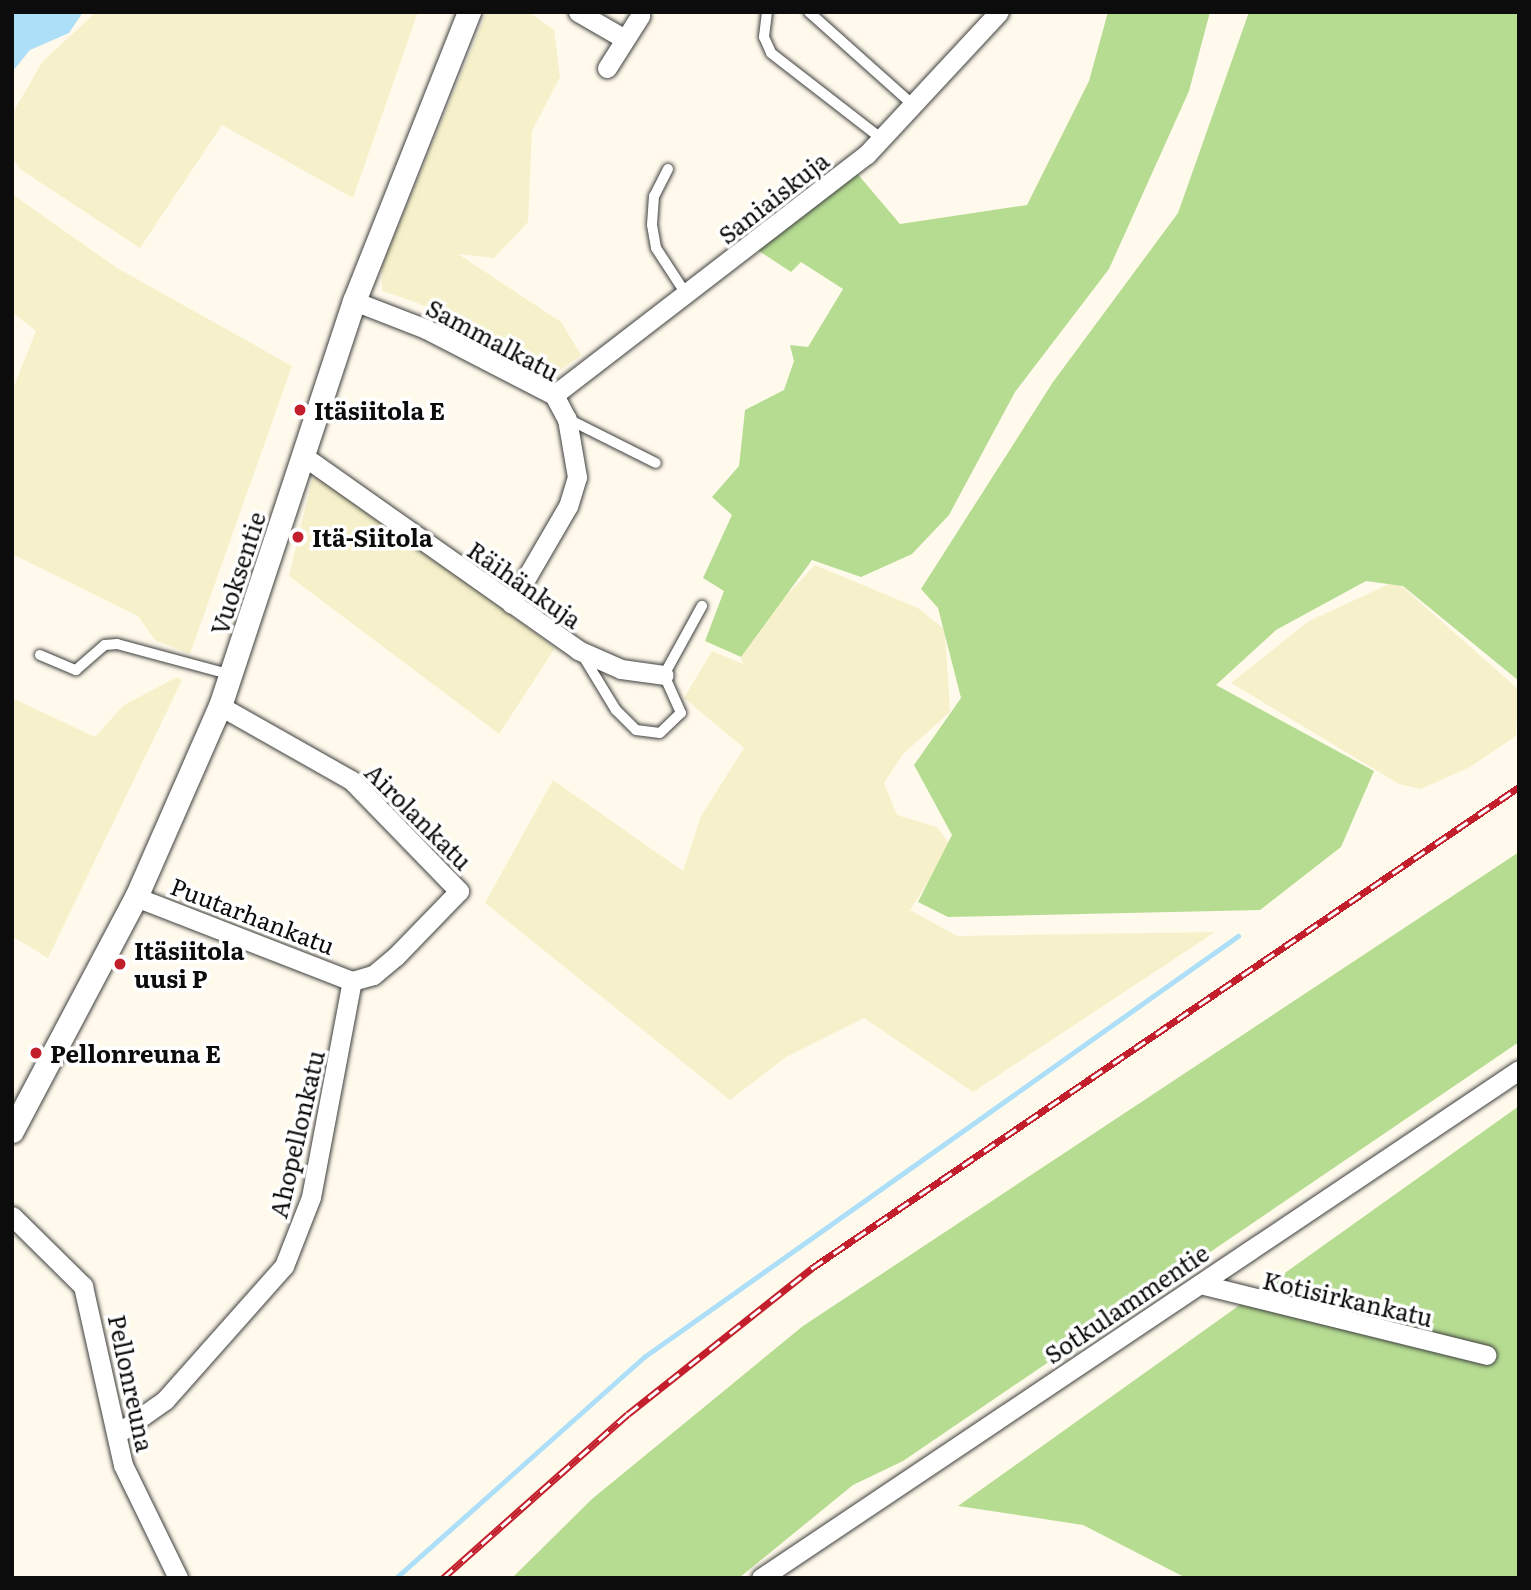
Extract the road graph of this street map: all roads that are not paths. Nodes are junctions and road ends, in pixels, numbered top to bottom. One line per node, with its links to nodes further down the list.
1 (469, 12): 13 (street, Vuoksentie)
2 (579, 12): 7 (street)
3 (767, 12): 10 (lane)
4 (809, 12): 9 (lane)
5 (999, 12): 9 (street, Saniaiskuja)
6 (640, 16): 7 (street)
7 (625, 39): 8 (street)
8 (607, 68)
9 (914, 106): 10 (street, Saniaiskuja)
10 (882, 139): 12 (street, Saniaiskuja)
11 (668, 169): 12 (lane)
12 (686, 294): 14 (street, Saniaiskuja)
13 (354, 301): 14 (street, Sammalkatu); 16 (street, Vuoksentie)
14 (554, 395): 15 (street, Sammalkatu)
15 (568, 419): 17 (lane); 18 (street, Sammalkatu)
16 (302, 455): 18 (street, Räihänkuja); 22 (street, Vuoksentie)
17 (656, 463)
18 (511, 604): 20 (street, Räihänkuja)
19 (702, 606): 23 (lane)
20 (578, 650): 23 (street, Räihänkuja); 23 (lane)
21 (40, 655): 22 (lane)
22 (232, 675): 24 (street, Vuoksentie)
23 (664, 675)
24 (220, 706): 25 (street, Vuoksentie); 26 (street, Airolankatu)
25 (136, 897): 26 (street, Puutarhankatu); 28 (street, Vuoksentie)
26 (352, 981): 32 (street, Ahopellonkatu)
27 (1519, 1070): 30 (street, Sotkulammentie)
28 (12, 1130)
29 (12, 1216): 32 (street, Pellonreuna)
30 (1200, 1284): 31 (street, Kotisirkankatu); 34 (street, Sotkulammentie)
31 (1486, 1355)
32 (117, 1434): 33 (street, Pellonreuna)
33 (178, 1578)
34 (761, 1578)

